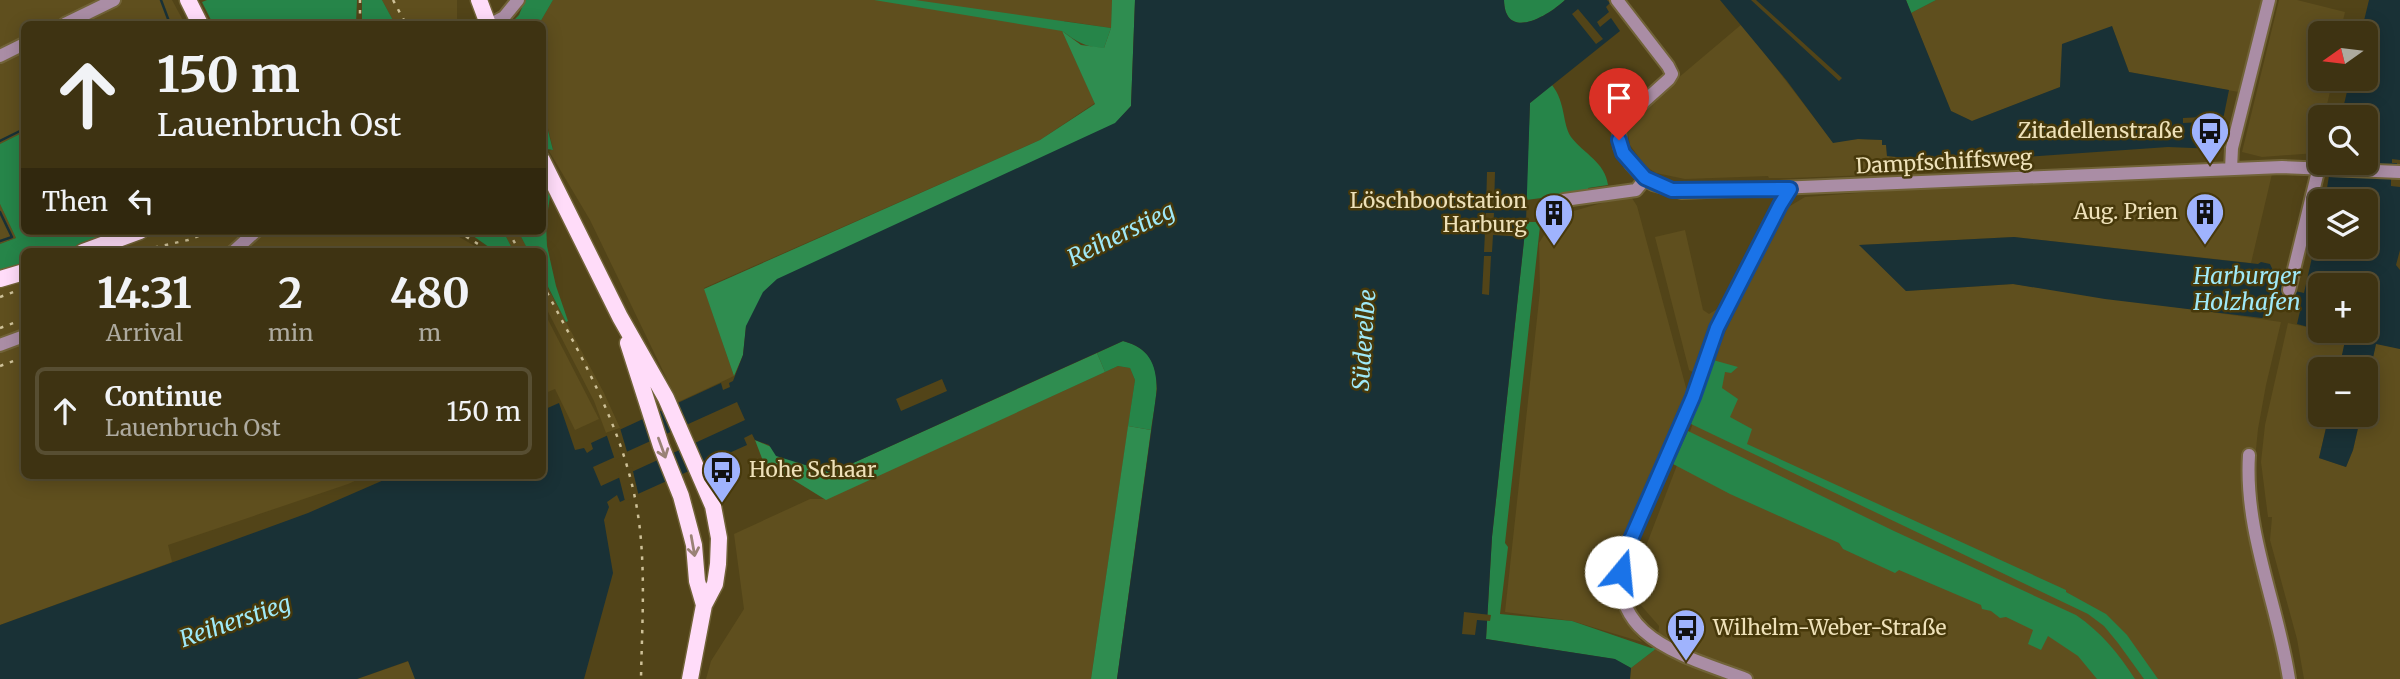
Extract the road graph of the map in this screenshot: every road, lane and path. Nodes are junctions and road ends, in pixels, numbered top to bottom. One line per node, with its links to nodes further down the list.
1 (114, 0): 7 (street)
2 (188, 0): 8 (main road)
3 (479, 0): 9 (main road)
4 (518, 0): 10 (street)
5 (1617, 0): 19 (street, Dampfschiffsweg)
6 (2269, 0): 15 (street)
7 (71, 21)
8 (198, 21)
9 (488, 21)
10 (495, 21)
11 (21, 46): 12 (street)
12 (0, 56)
13 (2308, 167): 15 (street, Dampfschiffsweg)
14 (546, 168): 29 (main road)
15 (2231, 169): 20 (street, Dampfschiffsweg)
16 (2378, 170): 17 (street, Dampfschiffsweg)
17 (2398, 171)
18 (2323, 175): 28 (street)
19 (1645, 178): 20 (street, Dampfschiffsweg); 21 (street)
20 (1790, 189): 35 (street)
21 (1551, 218)
22 (129, 235): 24 (main road)
23 (252, 235): 25 (street)
24 (94, 248)
25 (237, 248)
26 (21, 273): 27 (main road)
27 (0, 279)
28 (2289, 290)
29 (620, 317): 33 (main road, one-way to 33); 33 (main road)
30 (21, 337): 31 (street)
31 (0, 345)
32 (2249, 455): 36 (street)
33 (704, 605): 34 (main road)
34 (689, 677)
35 (1746, 679)
36 (2289, 679)

